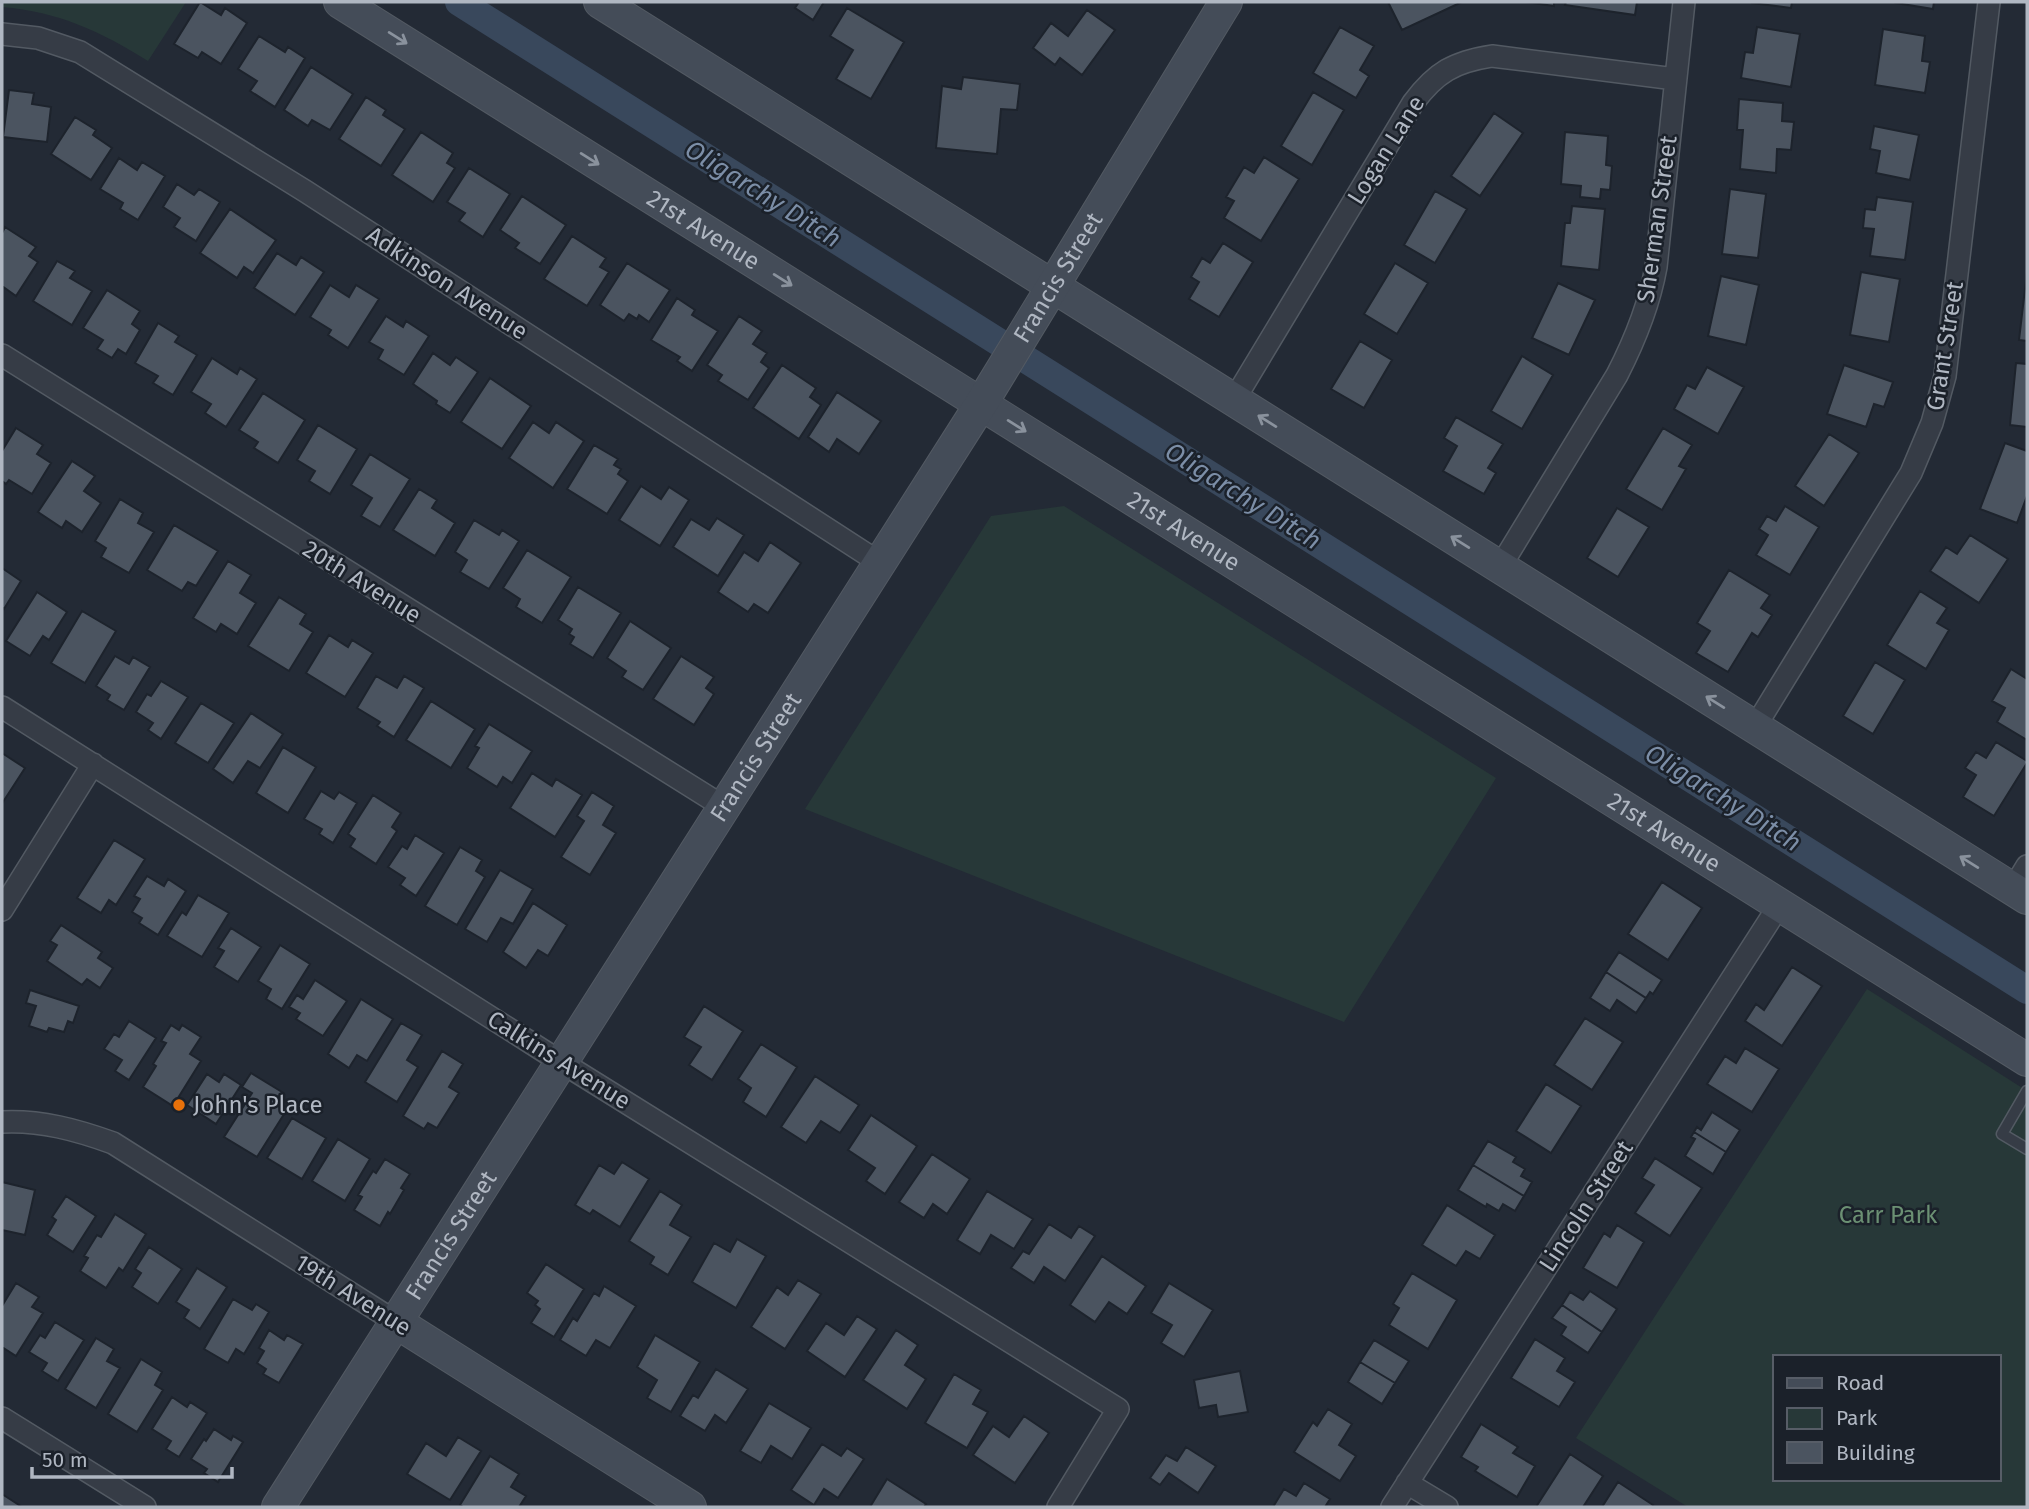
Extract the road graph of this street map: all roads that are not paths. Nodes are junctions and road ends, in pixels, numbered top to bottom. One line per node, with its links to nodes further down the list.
1 (340, 2): 11 (street, 21st Avenue, one-way to 11)
2 (600, 2): 8 (street)
3 (1226, 2): 8 (street, Francis Street)
4 (1684, 2): 7 (street, Sherman Street)
5 (1989, 2): 15 (street, Grant Street)
6 (2, 34): 12 (street, Adkinson Avenue)
7 (1675, 79): 10 (street, Logan Lane); 13 (street, Sherman Street)
8 (1053, 287): 10 (street); 11 (street, Francis Street)
9 (2, 355): 17 (street, 20th Avenue)
10 (1234, 400): 13 (street, one-way to 10)
11 (981, 404): 12 (street, Francis Street); 19 (street, 21st Avenue, one-way to 19)
12 (880, 563): 17 (street, Francis Street)
13 (1500, 567): 15 (street, one-way to 13)
14 (2, 707): 16 (street, Calkins Avenue)
15 (1755, 727): 18 (street, one-way to 15)
16 (93, 764): 20 (street); 22 (street, Calkins Avenue)
17 (724, 807): 22 (street, Francis Street)
18 (2022, 885)
19 (1780, 904): 21 (street, 21st Avenue); 28 (street, Lincoln Street)
20 (2, 910)
21 (2027, 1060)
22 (561, 1062): 26 (street, Francis Street); 32 (street, Calkins Avenue)
23 (2027, 1091): 25 (lane)
24 (2, 1122): 26 (street, 19th Avenue)
25 (2027, 1149)
26 (396, 1322): 30 (street, Francis Street); 31 (street, 19th Avenue)
27 (2, 1418): 29 (street)
28 (1407, 1483): 33 (street, Lincoln Street); 34 (street)
29 (145, 1507)
30 (278, 1507)
31 (690, 1507)
32 (1058, 1507)
33 (1392, 1507)
34 (1447, 1507)

